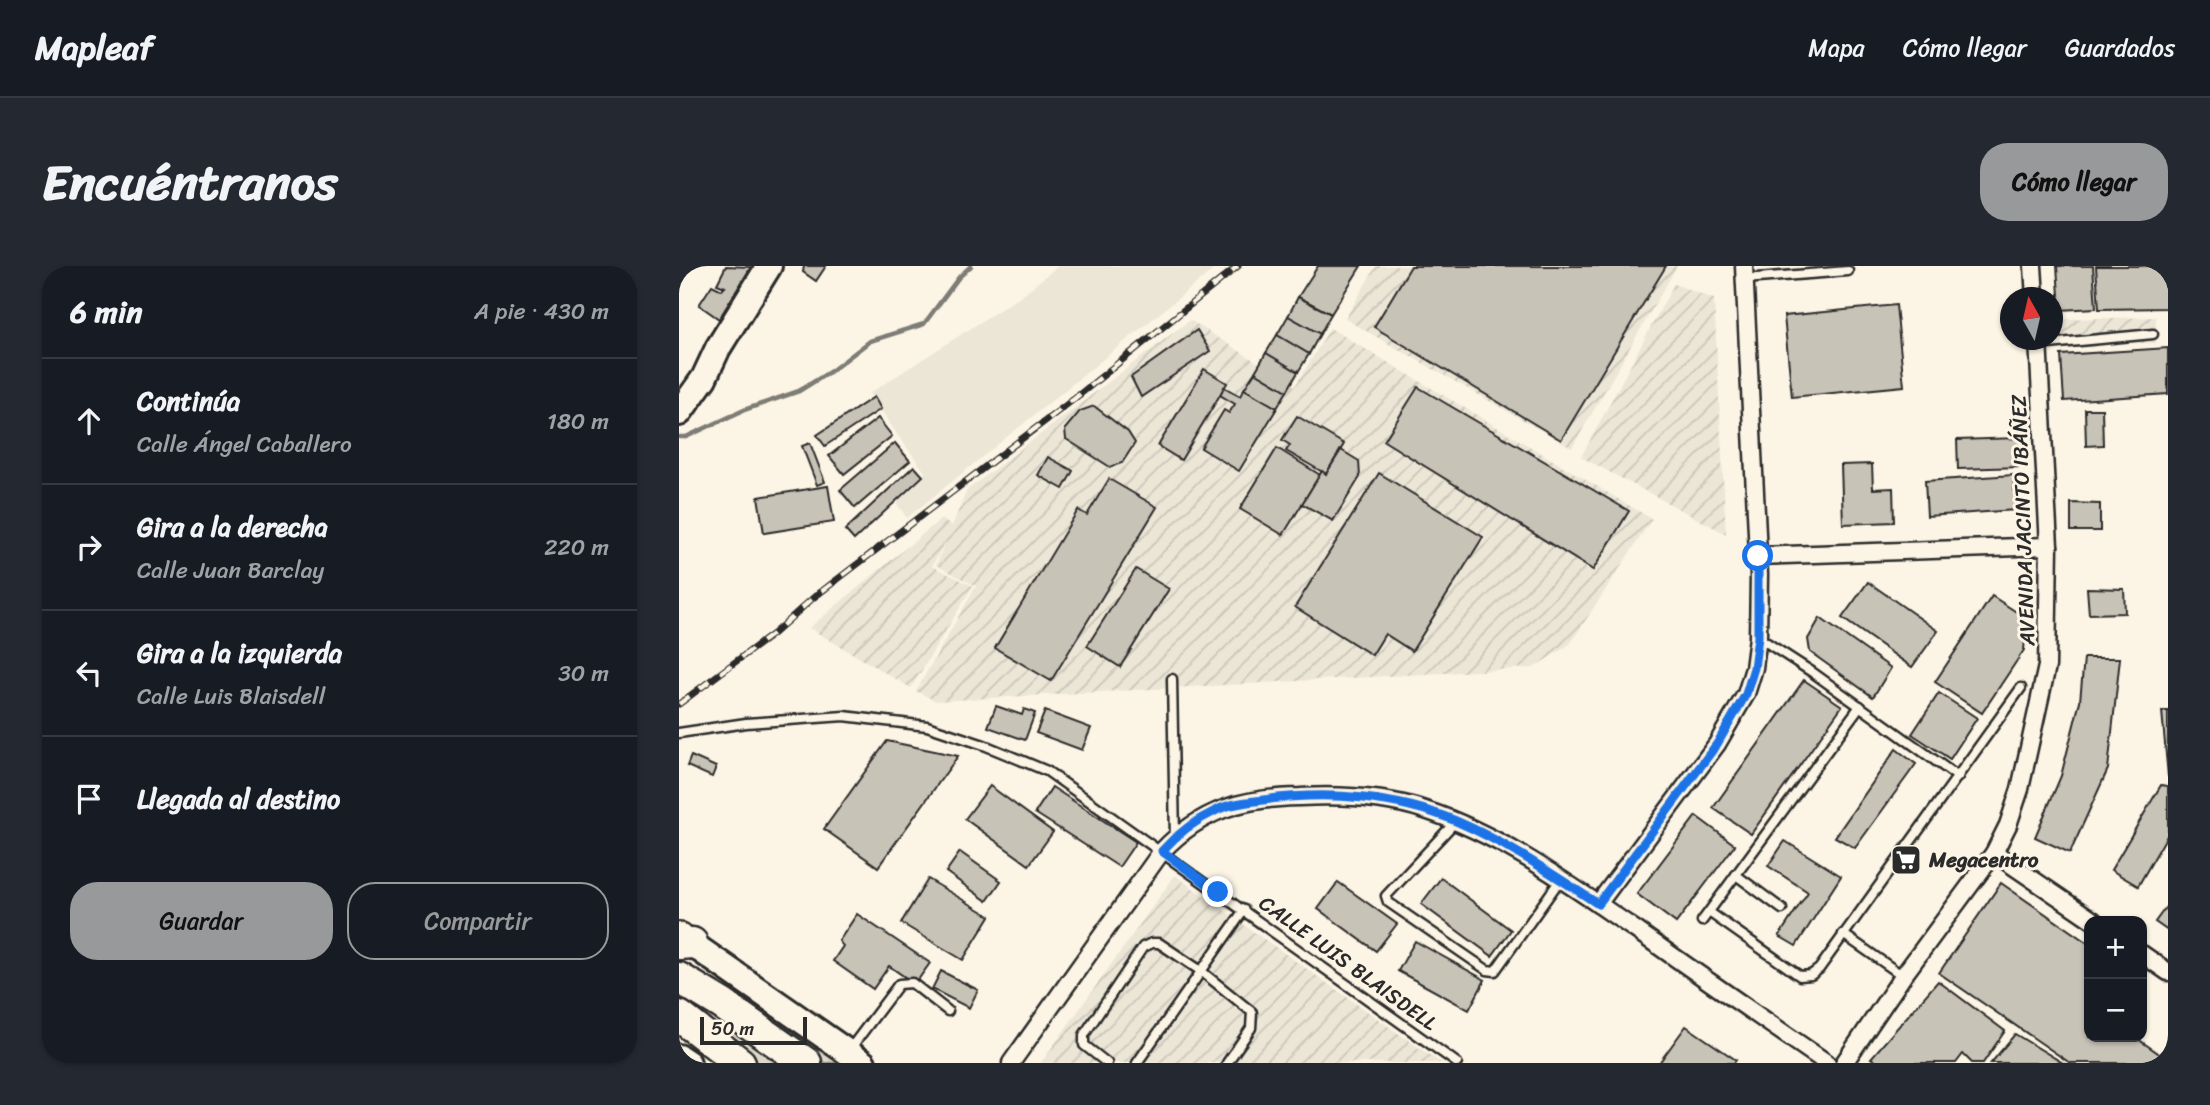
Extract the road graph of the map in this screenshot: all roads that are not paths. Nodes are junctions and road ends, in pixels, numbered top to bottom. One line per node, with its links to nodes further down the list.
1 (769, 266): 10 (main road)
2 (786, 266): 10 (main road)
3 (2033, 266): 6 (street)
4 (1848, 271): 5 (lane)
5 (1744, 273): 13 (street)
6 (2034, 287)
7 (2153, 334): 8 (lane)
8 (2063, 340)
9 (2038, 350): 12 (street, AVENIDA JACINTO IBÁÑEZ)
10 (702, 380): 11 (main road)
11 (679, 412)
12 (2049, 546): 13 (street); 23 (street, AVENIDA JACINTO IBÁÑEZ)
13 (1758, 556): 14 (street)
14 (1758, 637): 17 (lane); 26 (street)
15 (1173, 679): 21 (lane)
16 (2021, 688): 19 (lane)
17 (1860, 706): 19 (lane); 24 (lane)
18 (679, 733): 22 (lane, CALLE LUIS BLAISDELL)
19 (1958, 777): 32 (lane)
20 (1456, 821): 21 (street); 25 (street); 25 (lane)
21 (1175, 839): 22 (street)
22 (1162, 851): 27 (lane, CALLE LUIS BLAISDELL); 46 (street)
23 (1994, 853): 30 (street); 37 (street, AVENIDA JACINTO IBÁÑEZ)
24 (1736, 875): 28 (lane); 29 (lane)
25 (1560, 880): 26 (street)
26 (1598, 904): 51 (street)
27 (1244, 909): 35 (lane); 50 (lane, CALLE LUIS BLAISDELL)
28 (1782, 909)
29 (1709, 912): 31 (lane); 32 (lane)
30 (2087, 916)
31 (1702, 921)
32 (1843, 934): 37 (lane)
33 (683, 941): 42 (main road)
34 (2147, 957): 36 (street)
35 (1201, 971): 47 (lane); 48 (lane); 49 (lane)
36 (2168, 972)
37 (1903, 976): 52 (street, AVENIDA JACINTO IBÁÑEZ)
38 (679, 978): 45 (highway)
39 (948, 1011): 42 (lane)
40 (679, 1016): 44 (highway)
41 (679, 1057): 43 (main road)
42 (855, 1057)
43 (688, 1063)
44 (740, 1063)
45 (806, 1063)
46 (1011, 1063)
47 (1107, 1063)
48 (1137, 1063)
49 (1227, 1063)
50 (1457, 1063)
51 (1827, 1063)
52 (1844, 1063)

